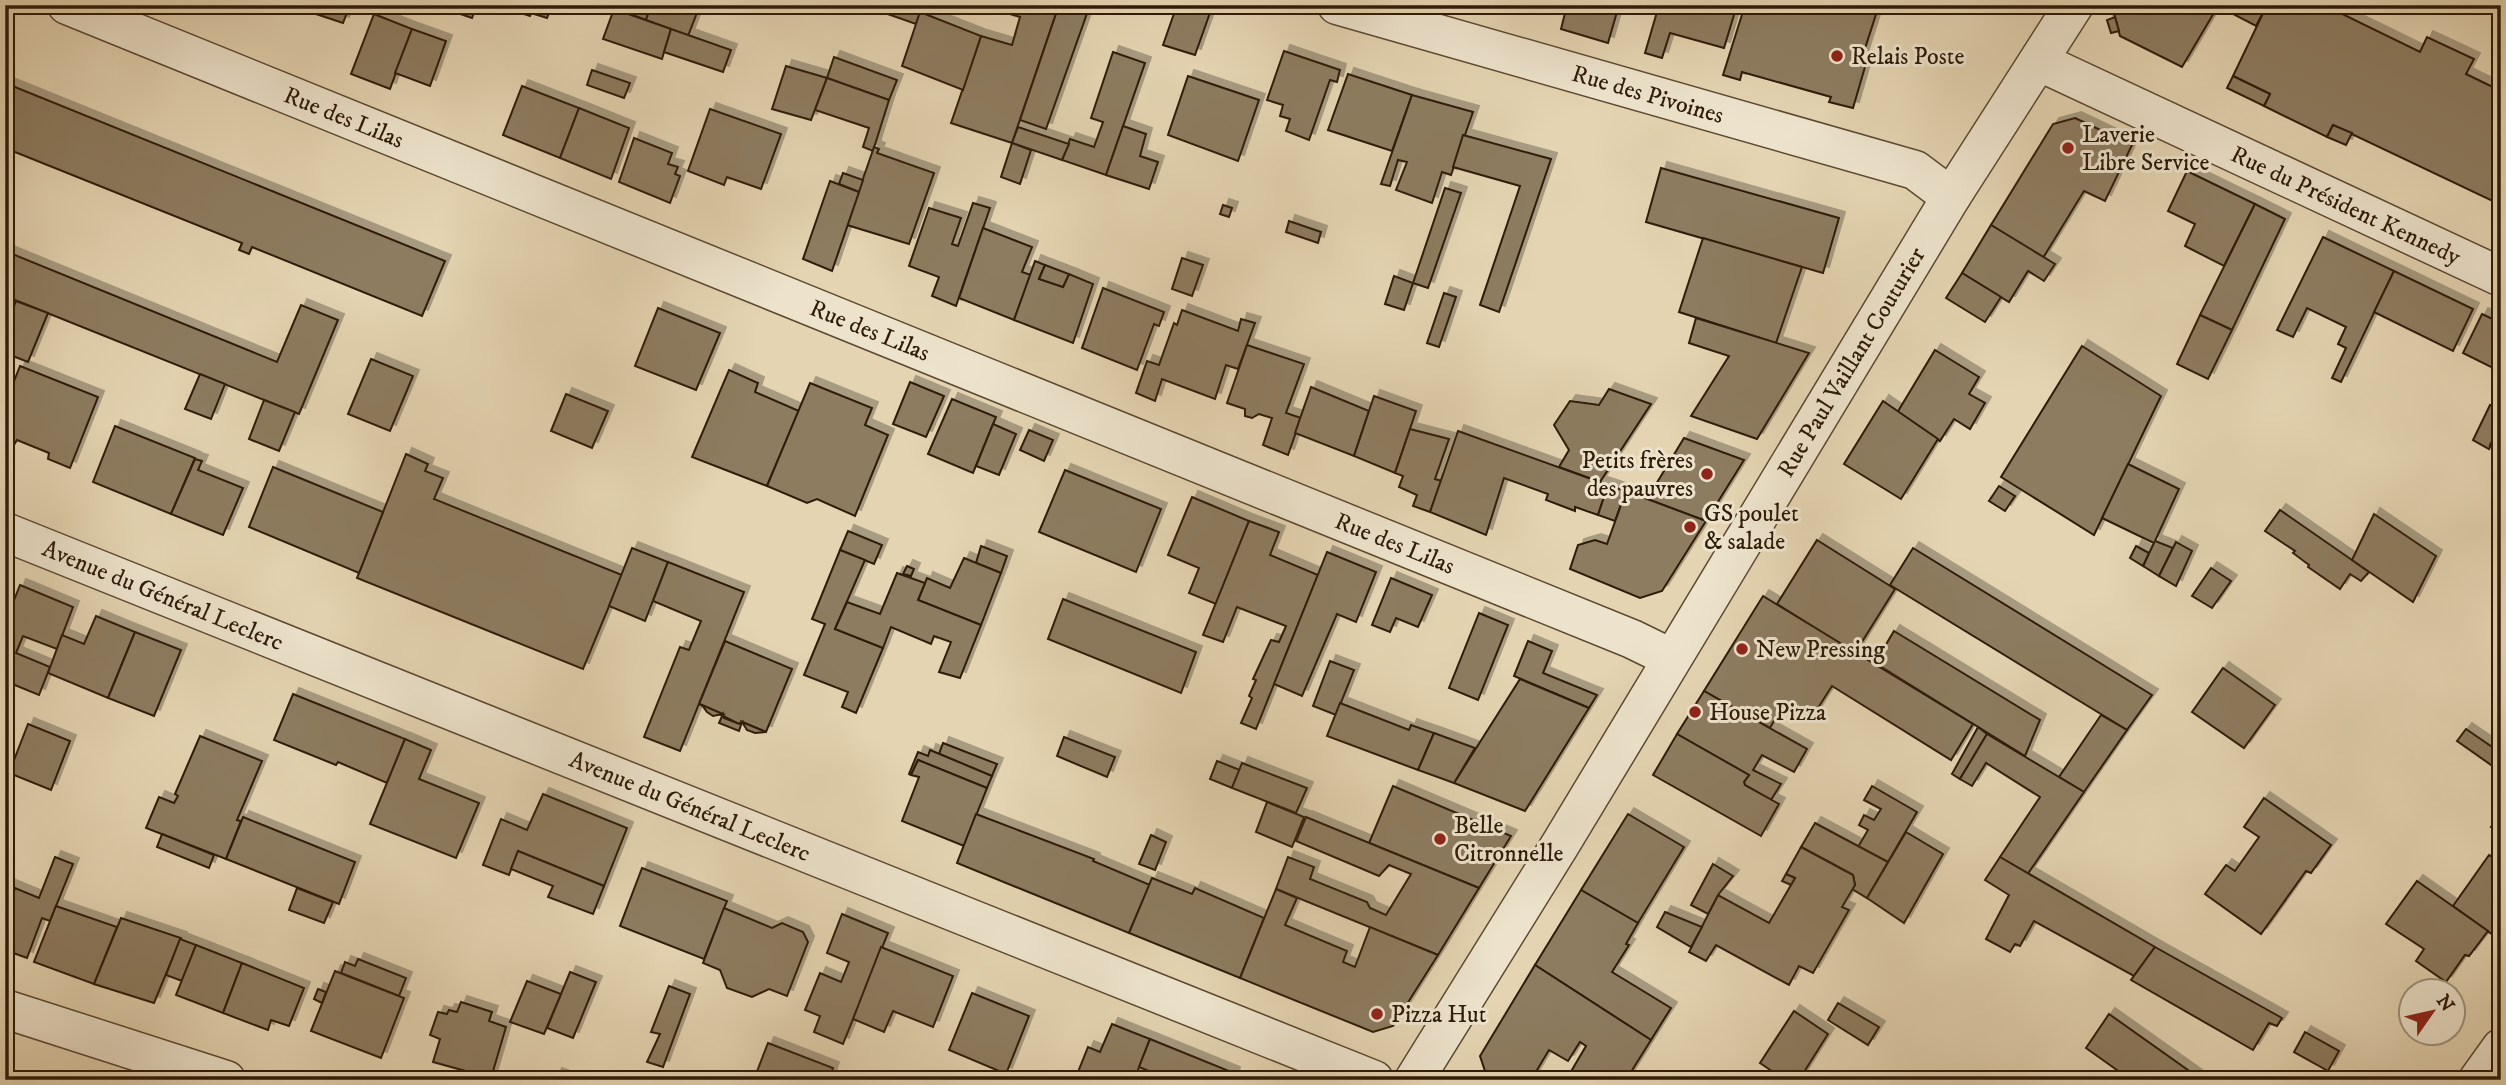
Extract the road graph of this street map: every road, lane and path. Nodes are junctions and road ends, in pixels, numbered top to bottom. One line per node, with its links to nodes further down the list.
1 (67, 5): 8 (street, Rue des Lilas)
2 (1337, 5): 5 (street, Rue des Pivoines)
3 (2074, 5): 4 (street, Rue Paul Vaillant Couturier)
4 (2040, 62): 5 (street, Rue Paul Vaillant Couturier); 6 (street, Rue du Président Kennedy)
5 (1951, 197): 8 (street, Rue Paul Vaillant Couturier)
6 (2501, 277)
7 (5, 532): 12 (street, Avenue du Général Leclerc)
8 (1671, 659): 13 (street, Rue Paul Vaillant Couturier)
9 (5, 1010): 11 (street)
10 (2501, 1048): 14 (street)
11 (226, 1080)
12 (1374, 1080)
13 (1414, 1080)
14 (2478, 1080)

